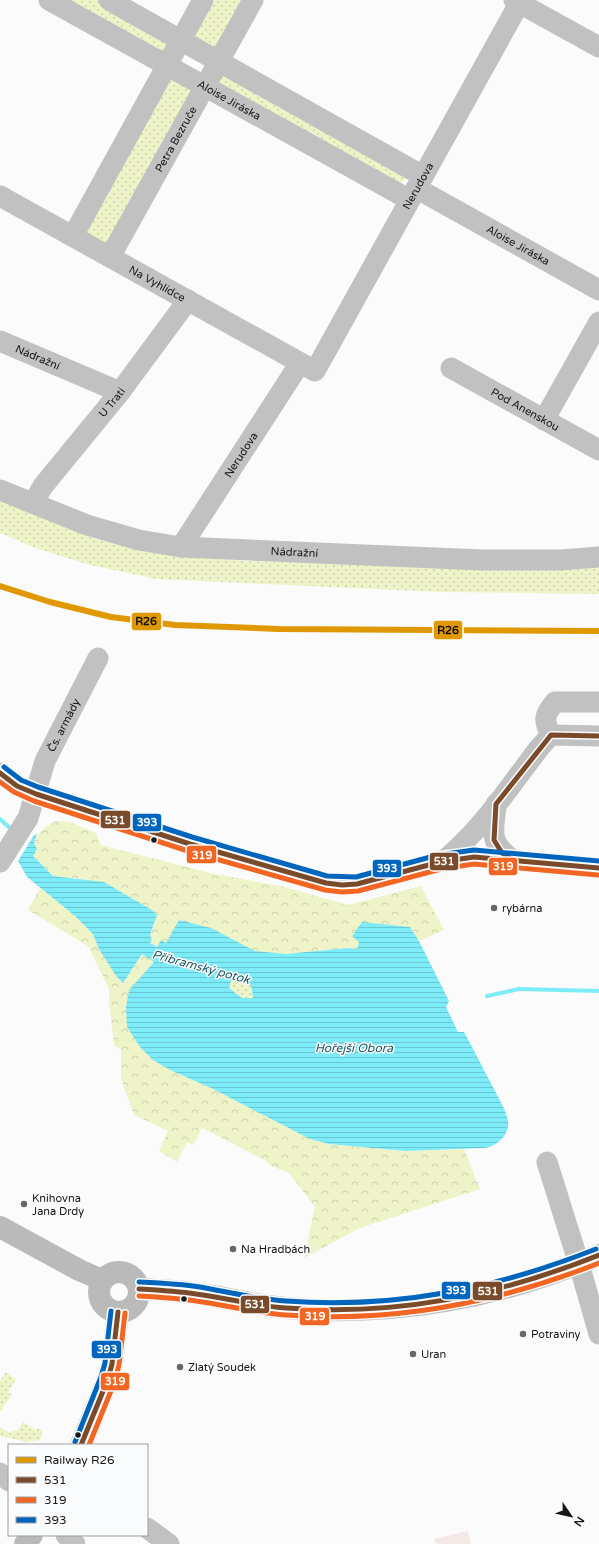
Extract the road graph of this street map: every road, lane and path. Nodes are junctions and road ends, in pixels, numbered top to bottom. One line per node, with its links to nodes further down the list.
1 (49, 0): 9 (street, Aloise Jiráska)
2 (109, 0): 6 (street, Aloise Jiráska)
3 (203, 0): 6 (street)
4 (253, 0): 8 (street, Petra Bezruče)
5 (518, 1): 7 (street); 11 (street, Nerudova)
6 (181, 39): 8 (street, Aloise Jiráska); 9 (street)
7 (599, 47)
8 (219, 61): 10 (street, Petra Bezruče); 11 (street, Aloise Jiráska)
9 (167, 65): 10 (street, Aloise Jiráska); 13 (street)
10 (205, 87): 11 (street, Aloise Jiráska); 14 (street, Petra Bezruče)
11 (416, 188): 15 (street, Aloise Jiráska); 19 (street, Nerudova)
12 (0, 196): 13 (street, Na Vyhlídce)
13 (73, 236): 14 (street, Na Vyhlídce)
14 (110, 257): 16 (street, Na Vyhlídce)
15 (599, 290)
16 (188, 300): 19 (street, Na Vyhlídce); 21 (street, U Trati)
17 (599, 322): 22 (street)
18 (0, 341): 21 (street, Nádražní)
19 (307, 367): 26 (street, Nerudova)
20 (451, 368): 22 (street, Pod Anenskou)
21 (120, 392): 25 (street, U Trati)
22 (544, 420): 23 (street, Pod Anenskou)
23 (599, 450)
24 (0, 490): 25 (street, Nádražní)
25 (33, 503): 26 (street, Nádražní)
26 (181, 547): 27 (street, Nádražní)
27 (599, 557)
28 (98, 658): 33 (street, Čs. armády)
29 (599, 702): 30 (street)
30 (551, 736): 31 (street); 34 (street)
31 (599, 736)
32 (0, 773): 33 (street)
33 (36, 794): 35 (street, Čs. armády); 37 (street)
34 (496, 804): 36 (street); 37 (street)
35 (2, 859)
36 (513, 860): 37 (street); 38 (street)
37 (440, 862)
38 (599, 868)
39 (547, 1162): 42 (street)
40 (0, 1227): 43 (main road)
41 (599, 1255): 42 (main road)
42 (579, 1264): 44 (main road); 46 (street)
43 (102, 1280): 44 (main road); 45 (main road)
44 (139, 1289): 45 (main road)
45 (118, 1312): 47 (main road)
46 (599, 1334)
47 (81, 1444)
48 (0, 1473): 49 (street)
49 (8, 1479)
50 (148, 1529): 55 (street)
51 (31, 1536): 53 (main road)
52 (67, 1536): 54 (street)
53 (25, 1544)
54 (75, 1544)
55 (169, 1544)

